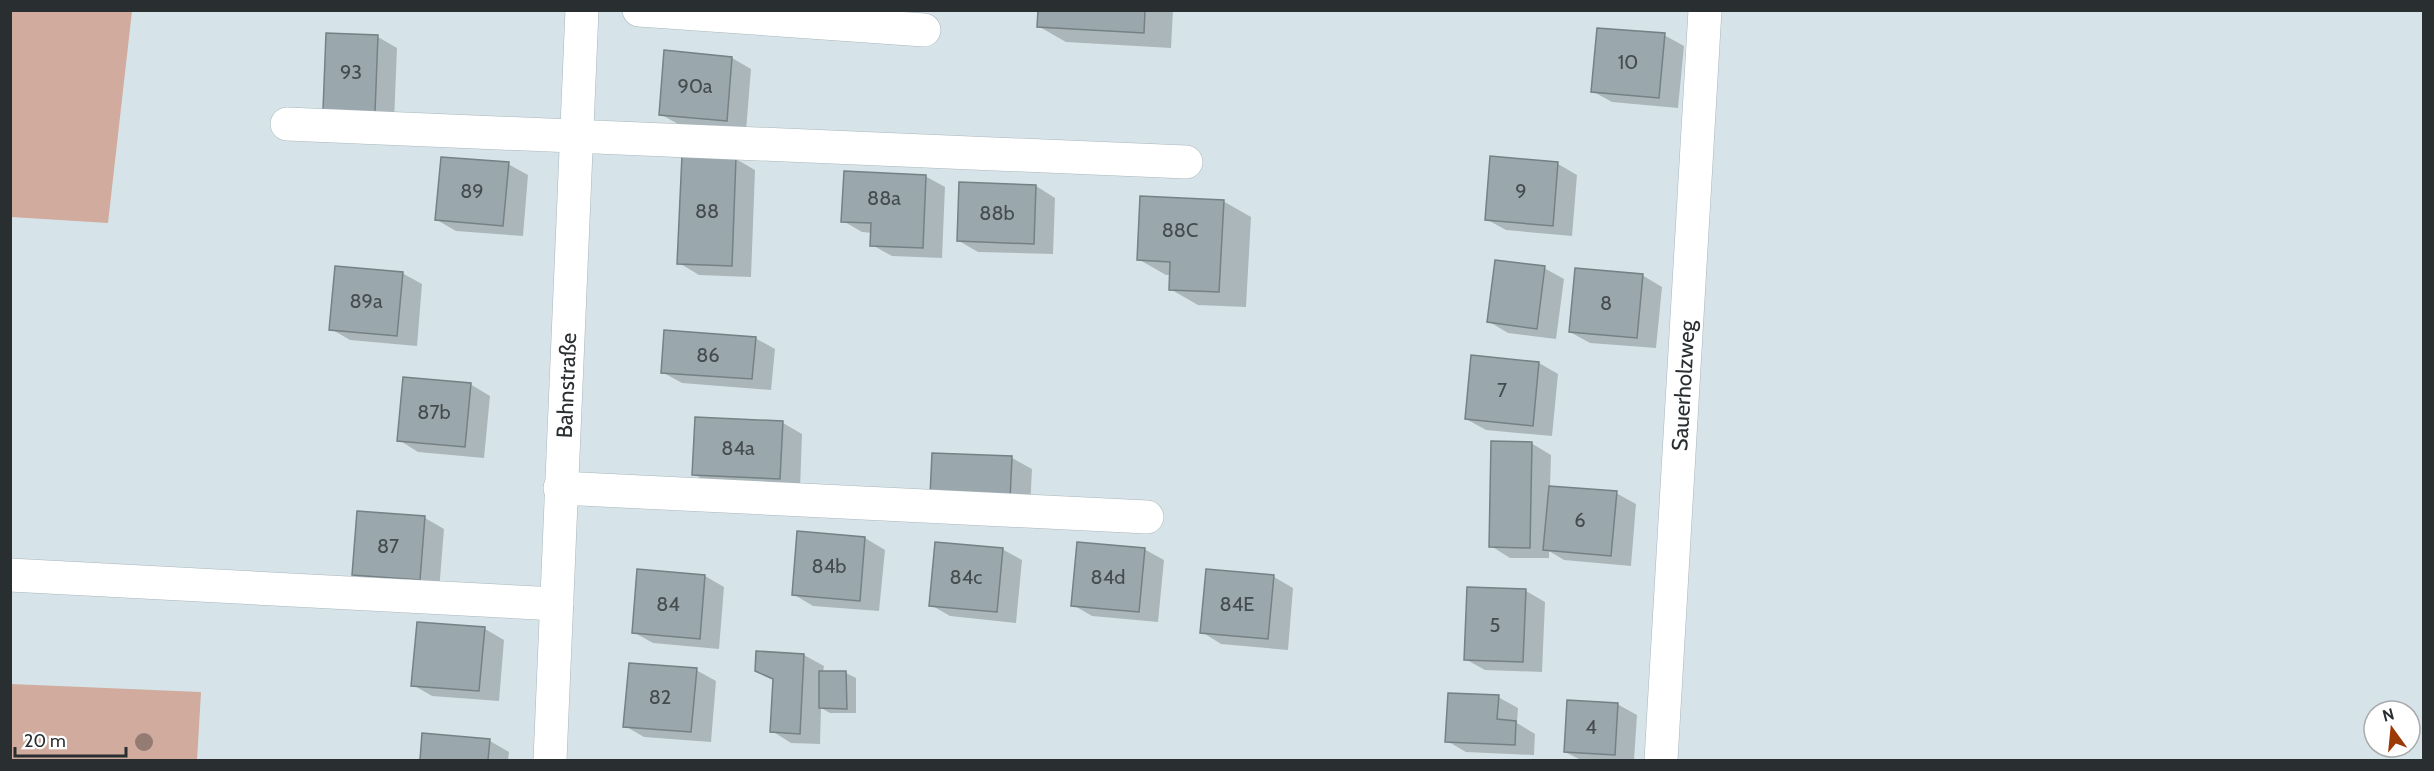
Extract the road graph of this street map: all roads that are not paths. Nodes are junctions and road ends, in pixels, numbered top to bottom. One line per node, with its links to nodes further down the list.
1 (582, 10): 6 (street, Bahnstraße)
2 (639, 10): 4 (street)
3 (1706, 10): 13 (street, Sauerholzweg)
4 (924, 30)
5 (287, 124): 6 (street)
6 (576, 134): 7 (street); 8 (street, Bahnstraße)
7 (1186, 162)
8 (560, 488): 9 (street); 11 (street, Bahnstraße)
9 (1147, 518)
10 (10, 575): 11 (street)
11 (557, 604): 12 (street, Bahnstraße)
12 (550, 760)
13 (1661, 760)

